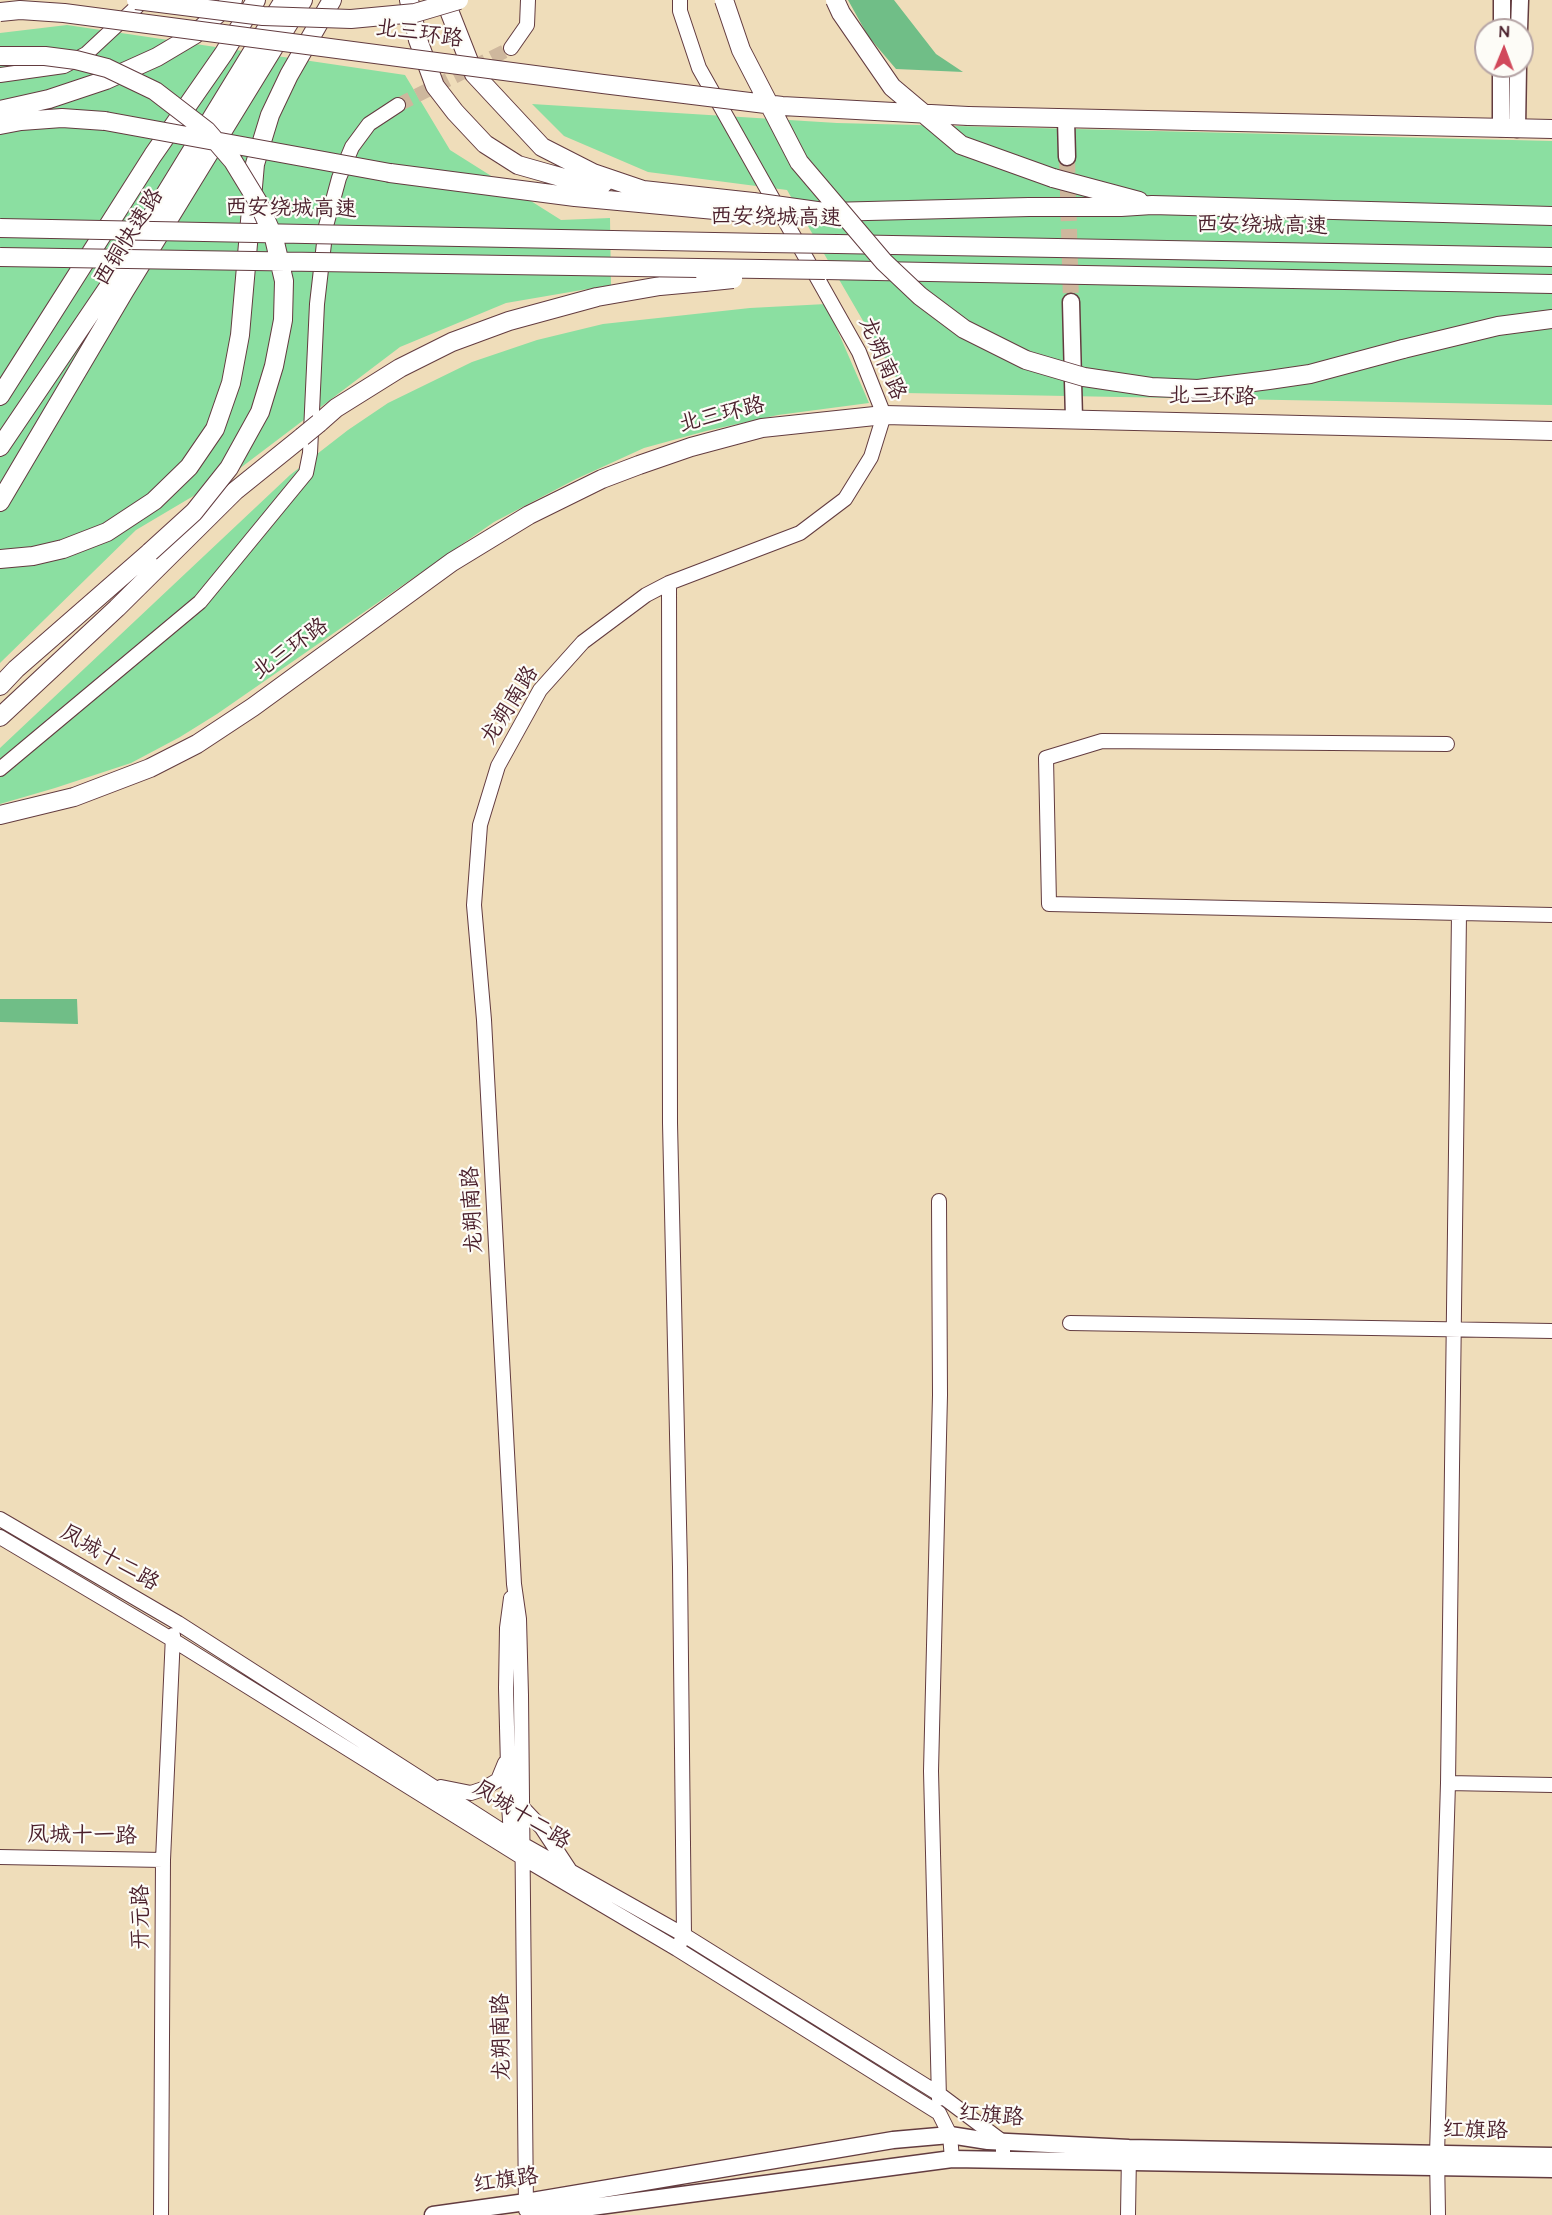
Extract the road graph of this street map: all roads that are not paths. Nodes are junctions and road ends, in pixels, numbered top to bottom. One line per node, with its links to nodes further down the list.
1 (136, 0): 10 (highway, bridge)
2 (144, 0): 22 (street)
3 (233, 0): 26 (highway)
4 (256, 0): 43 (highway)
5 (284, 0): 47 (highway, 西铜快速路)
6 (303, 0): 48 (highway, 西铜快速路)
7 (332, 0): 49 (highway)
8 (409, 0): 32 (highway)
9 (448, 0): 32 (highway)
10 (459, 0)
11 (528, 0): 20 (street)
12 (680, 0): 44 (street, 龙朔南路)
13 (724, 0): 42 (highway, bridge)
14 (835, 0): 33 (highway, bridge)
15 (1502, 0): 18 (main road)
16 (1520, 0): 19 (main road)
17 (0, 12): 27 (highway, 北三环路, bridge)
18 (1502, 18)
19 (1519, 18)
20 (511, 48)
21 (0, 56): 51 (highway, bridge)
22 (0, 75)
23 (1503, 78): 29 (main road)
24 (1516, 78): 29 (main road)
25 (398, 105): 54 (street)
26 (0, 110)
27 (1066, 119): 29 (highway, 北三环路); 31 (main road)
28 (0, 124): 34 (highway, bridge)
29 (1509, 129): 30 (highway, 北三环路)
30 (1552, 129)
31 (1067, 157)
32 (643, 190): 34 (highway)
33 (1152, 205): 34 (highway, bridge); 35 (highway)
34 (756, 208)
35 (1552, 216)
36 (0, 228): 38 (highway, 西安绕城高速, bridge)
37 (0, 257): 39 (highway, bridge)
38 (1552, 257)
39 (825, 270): 40 (highway); 52 (highway, bridge)
40 (1552, 284)
41 (1071, 302): 45 (main road)
42 (1552, 320)
43 (0, 396)
44 (884, 415): 45 (highway, 北三环路); 50 (street, 龙朔南路); 55 (highway, 北三环路)
45 (1074, 419): 46 (highway, 北三环路)
46 (1552, 431)
47 (0, 447)
48 (0, 502)
49 (0, 560)
50 (669, 583): 64 (street, 龙朔南路); 77 (street)
51 (0, 686)
52 (0, 717)
53 (1447, 744): 56 (street)
54 (0, 768)
55 (0, 815)
56 (1459, 914): 57 (street); 60 (street)
57 (1552, 915)
58 (939, 1201): 79 (street)
59 (1070, 1323): 60 (street)
60 (1454, 1330): 61 (street); 68 (street)
61 (1552, 1331)
62 (0, 1519): 65 (street, 凤城十二路)
63 (0, 1537): 66 (street, 凤城十二路)
64 (514, 1584): 67 (street, 龙朔南路); 71 (street, 龙朔南路)
65 (172, 1620): 66 (street, 开元路); 70 (street, 凤城十二路)
66 (173, 1640): 73 (street, 凤城十二路); 75 (street, 开元路)
67 (508, 1755): 70 (street); 72 (street, 龙朔南路)
68 (1448, 1783): 69 (street); 87 (street)
69 (1552, 1785)
70 (434, 1786): 72 (street, 凤城十二路)
71 (523, 1808): 73 (street, 龙朔南路); 76 (street)
72 (511, 1835): 73 (street, 凤城十二路)
73 (523, 1851): 76 (street, 凤城十二路); 78 (street, 凤城十二路); 89 (street, 龙朔南路)
74 (0, 1857): 75 (street, 凤城十一路)
75 (163, 1860): 90 (street, 开元路)
76 (570, 1870): 77 (street, 凤城十二路)
77 (684, 1935): 78 (street); 79 (street, 凤城十二路)
78 (677, 1949): 80 (street, 凤城十二路)
79 (939, 2094): 80 (street); 82 (street, 凤城十二路)
80 (939, 2113): 81 (street)
81 (950, 2135): 82 (main road, 红旗路); 85 (street); 89 (main road, 红旗路)
82 (1003, 2142): 83 (main road, 红旗路); 86 (street)
83 (1129, 2155): 86 (main road, 红旗路); 87 (main road, 红旗路); 92 (street)
84 (1552, 2156): 87 (main road, 红旗路)
85 (952, 2159): 86 (main road, 红旗路); 89 (main road, 红旗路)
86 (1003, 2160)
87 (1438, 2160): 88 (main road, 红旗路); 93 (street)
88 (1552, 2169)
89 (528, 2211): 91 (main road, 红旗路)
90 (161, 2215)
91 (433, 2215)
92 (1128, 2215)
93 (1438, 2215)

